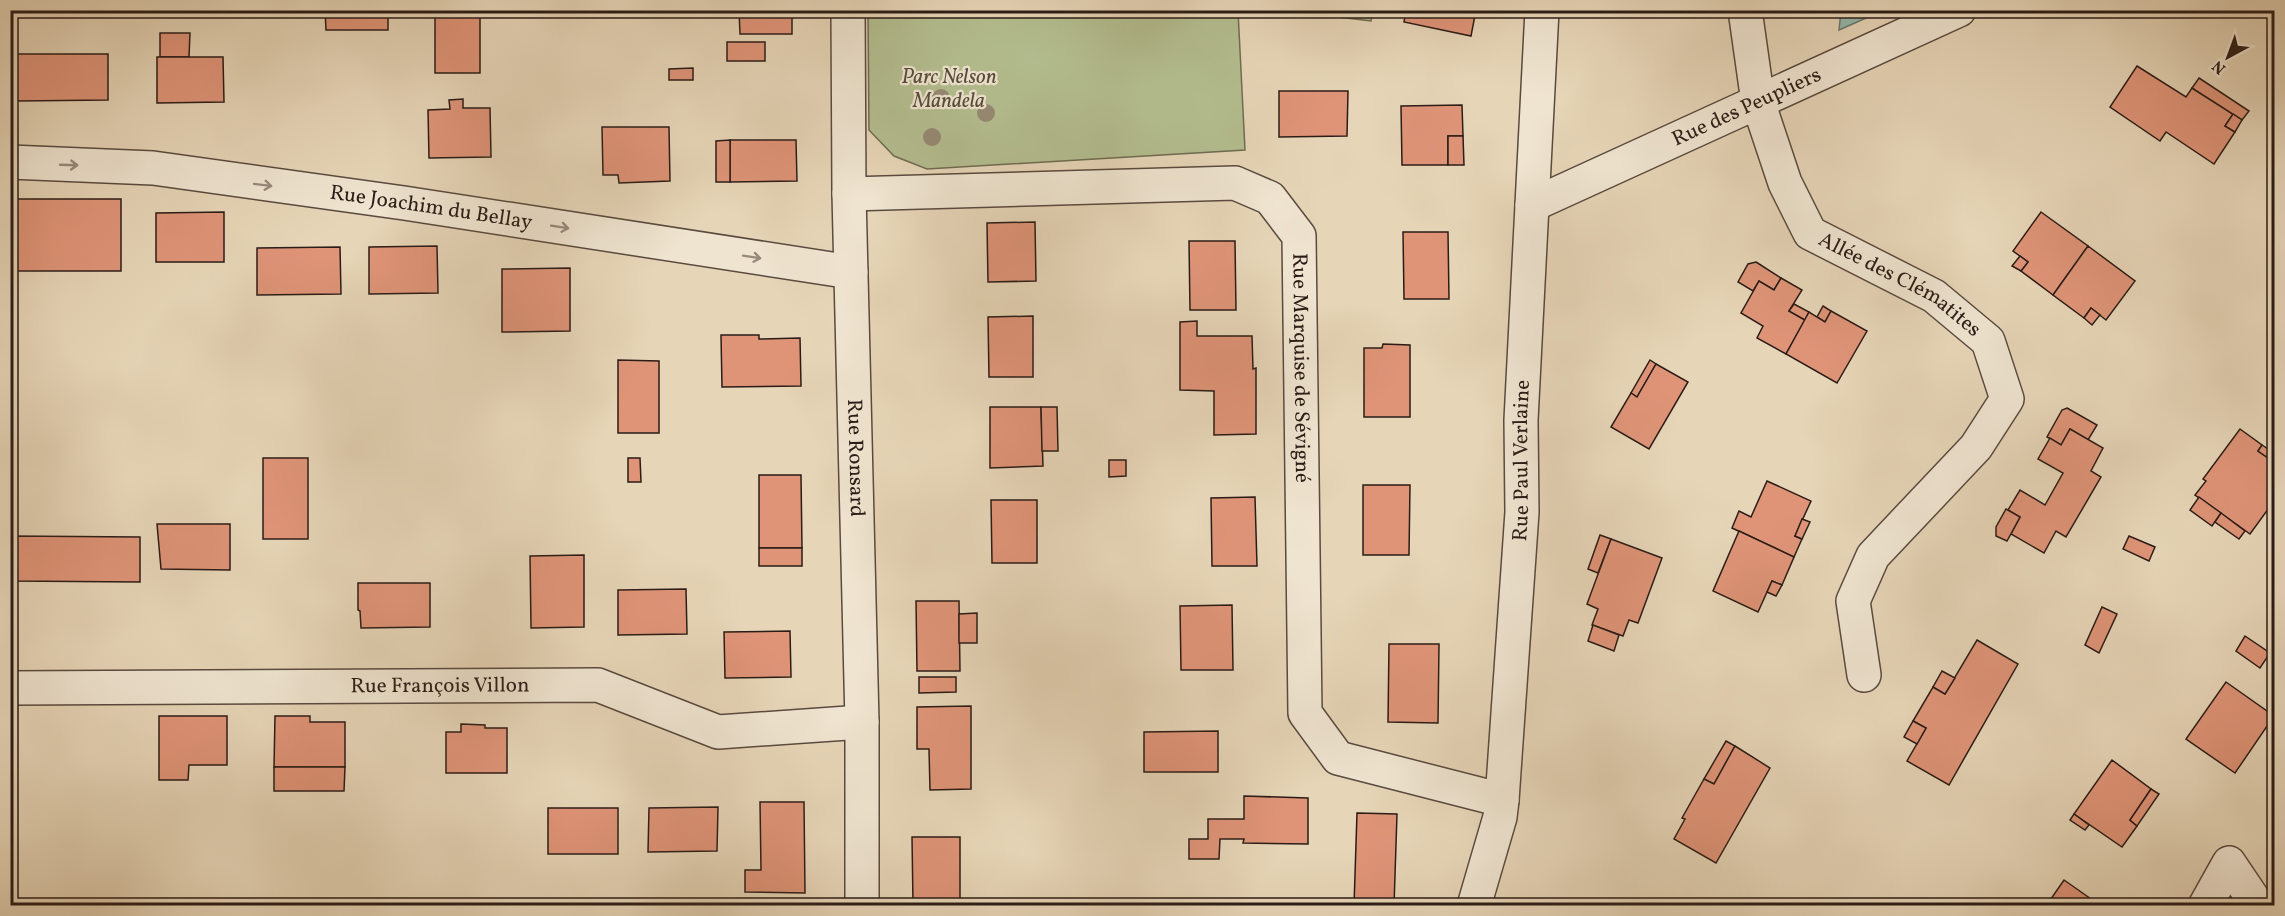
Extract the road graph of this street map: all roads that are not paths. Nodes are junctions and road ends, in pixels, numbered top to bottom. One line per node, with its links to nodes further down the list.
1 (848, 10): 7 (street, Rue Ronsard)
2 (1542, 10): 8 (street, Rue Paul Verlaine)
3 (1745, 10): 5 (street)
4 (1959, 10): 5 (street, Rue des Peupliers)
5 (1758, 102): 8 (street, Rue des Peupliers); 10 (street, Allée des Clématites)
6 (10, 162): 9 (street, Rue Joachim du Bellay, one-way to 9)
7 (849, 194): 9 (street, Rue Ronsard); 13 (street, Rue Marquise de Sévigné)
8 (1532, 205): 13 (street, Rue Paul Verlaine)
9 (851, 272): 12 (street, Rue Ronsard)
10 (1864, 675)
11 (10, 688): 12 (street, Rue François Villon)
12 (862, 722): 14 (street, Rue Ronsard)
13 (1502, 800): 15 (street, Rue Paul Verlaine)
14 (862, 906)
15 (1474, 906)
16 (2205, 906): 17 (street)
17 (2258, 906)

